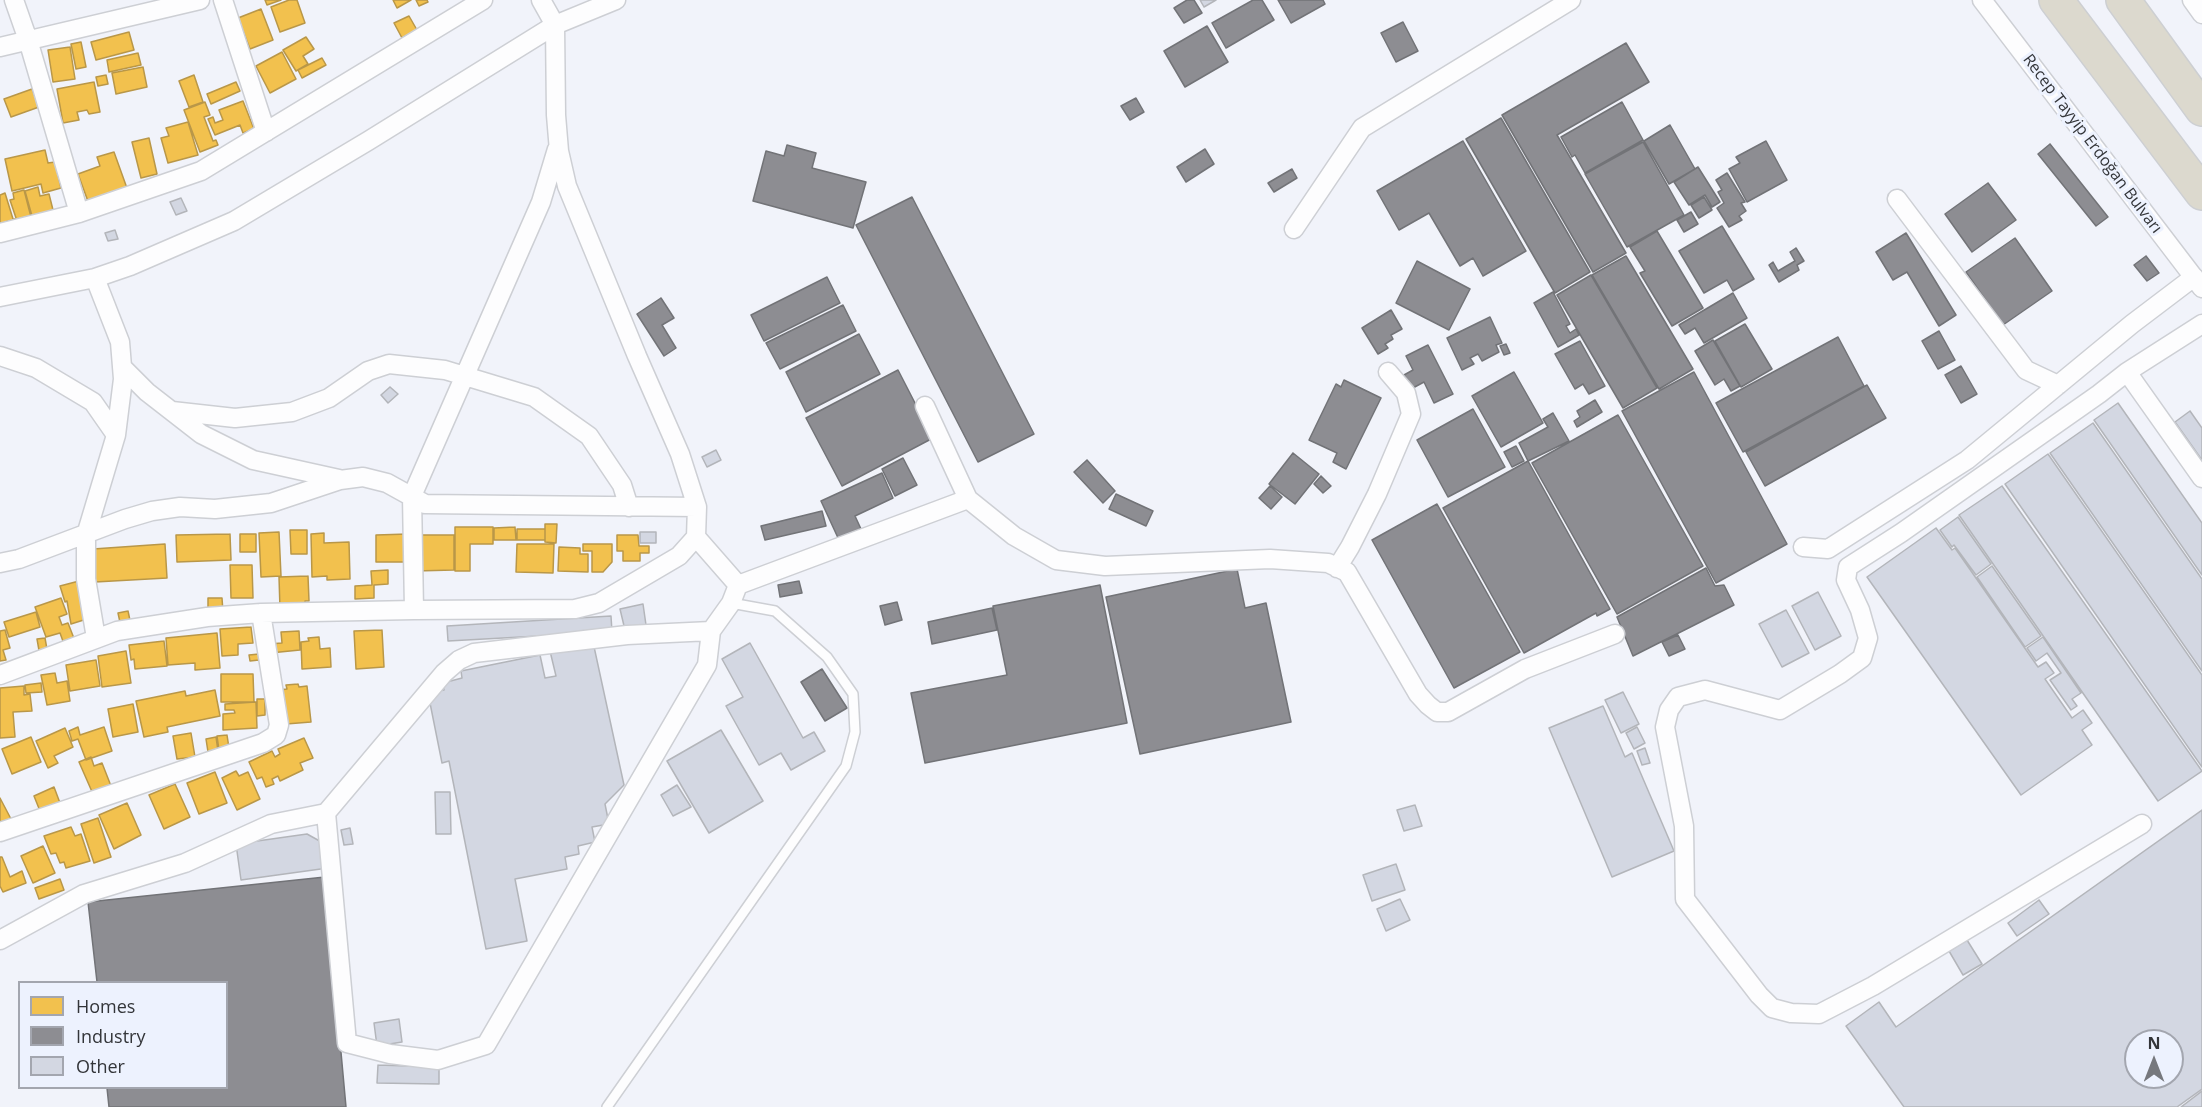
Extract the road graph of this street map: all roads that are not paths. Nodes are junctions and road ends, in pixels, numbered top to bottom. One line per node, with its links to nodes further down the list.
1 (14, 0): 14 (street)
2 (200, 0): 14 (street)
3 (223, 0): 17 (street)
4 (540, 0): 13 (street)
5 (616, 0): 13 (street)
6 (1571, 0): 22 (street)
7 (1983, 0): 25 (street, Recep Tayyip Erdoğan Bulvarı)
8 (2056, 0): 19 (highway)
9 (2123, 0): 16 (highway)
10 (2192, 0): 12 (street)
11 (480, 1): 17 (street)
12 (2202, 14)
13 (555, 25): 18 (street); 24 (street)
14 (28, 40): 15 (street); 21 (street)
15 (0, 47)
16 (2202, 109)
17 (266, 132): 21 (street)
18 (558, 145): 32 (street); 42 (street)
19 (2202, 193)
20 (1897, 199): 33 (street)
21 (79, 213): 23 (street)
22 (1294, 229)
23 (0, 233)
24 (95, 278): 26 (street); 29 (street)
25 (2198, 283): 33 (street)
26 (0, 297)
27 (2202, 324): 31 (street)
28 (0, 356): 36 (street)
29 (122, 367): 35 (street); 36 (street)
30 (1388, 372): 47 (street)
31 (2127, 372): 37 (street); 57 (street)
32 (464, 377): 35 (street); 39 (street); 41 (street)
33 (2058, 384): 45 (street)
34 (925, 406): 40 (street)
35 (172, 411): 38 (street)
36 (116, 435): 43 (street)
37 (2202, 478)
38 (340, 480): 39 (street); 43 (street)
39 (412, 496): 41 (street); 50 (street)
40 (968, 499): 47 (street); 48 (street)
41 (628, 507): 42 (street)
42 (697, 507): 44 (street)
43 (86, 535): 46 (street); 54 (street)
44 (696, 537): 48 (street); 50 (street)
45 (1803, 547)
46 (0, 563)
47 (1337, 568): 53 (street)
48 (738, 585): 49 (street)
49 (730, 603): 52 (street); 60 (lane)
50 (414, 610): 51 (street)
51 (261, 613): 54 (street); 58 (street)
52 (711, 632): 56 (street); 56 (street)
53 (1615, 634)
54 (96, 638): 55 (street)
55 (0, 675)
56 (326, 813): 59 (street)
57 (2142, 824)
58 (0, 832)
59 (0, 940)
60 (607, 1107)

